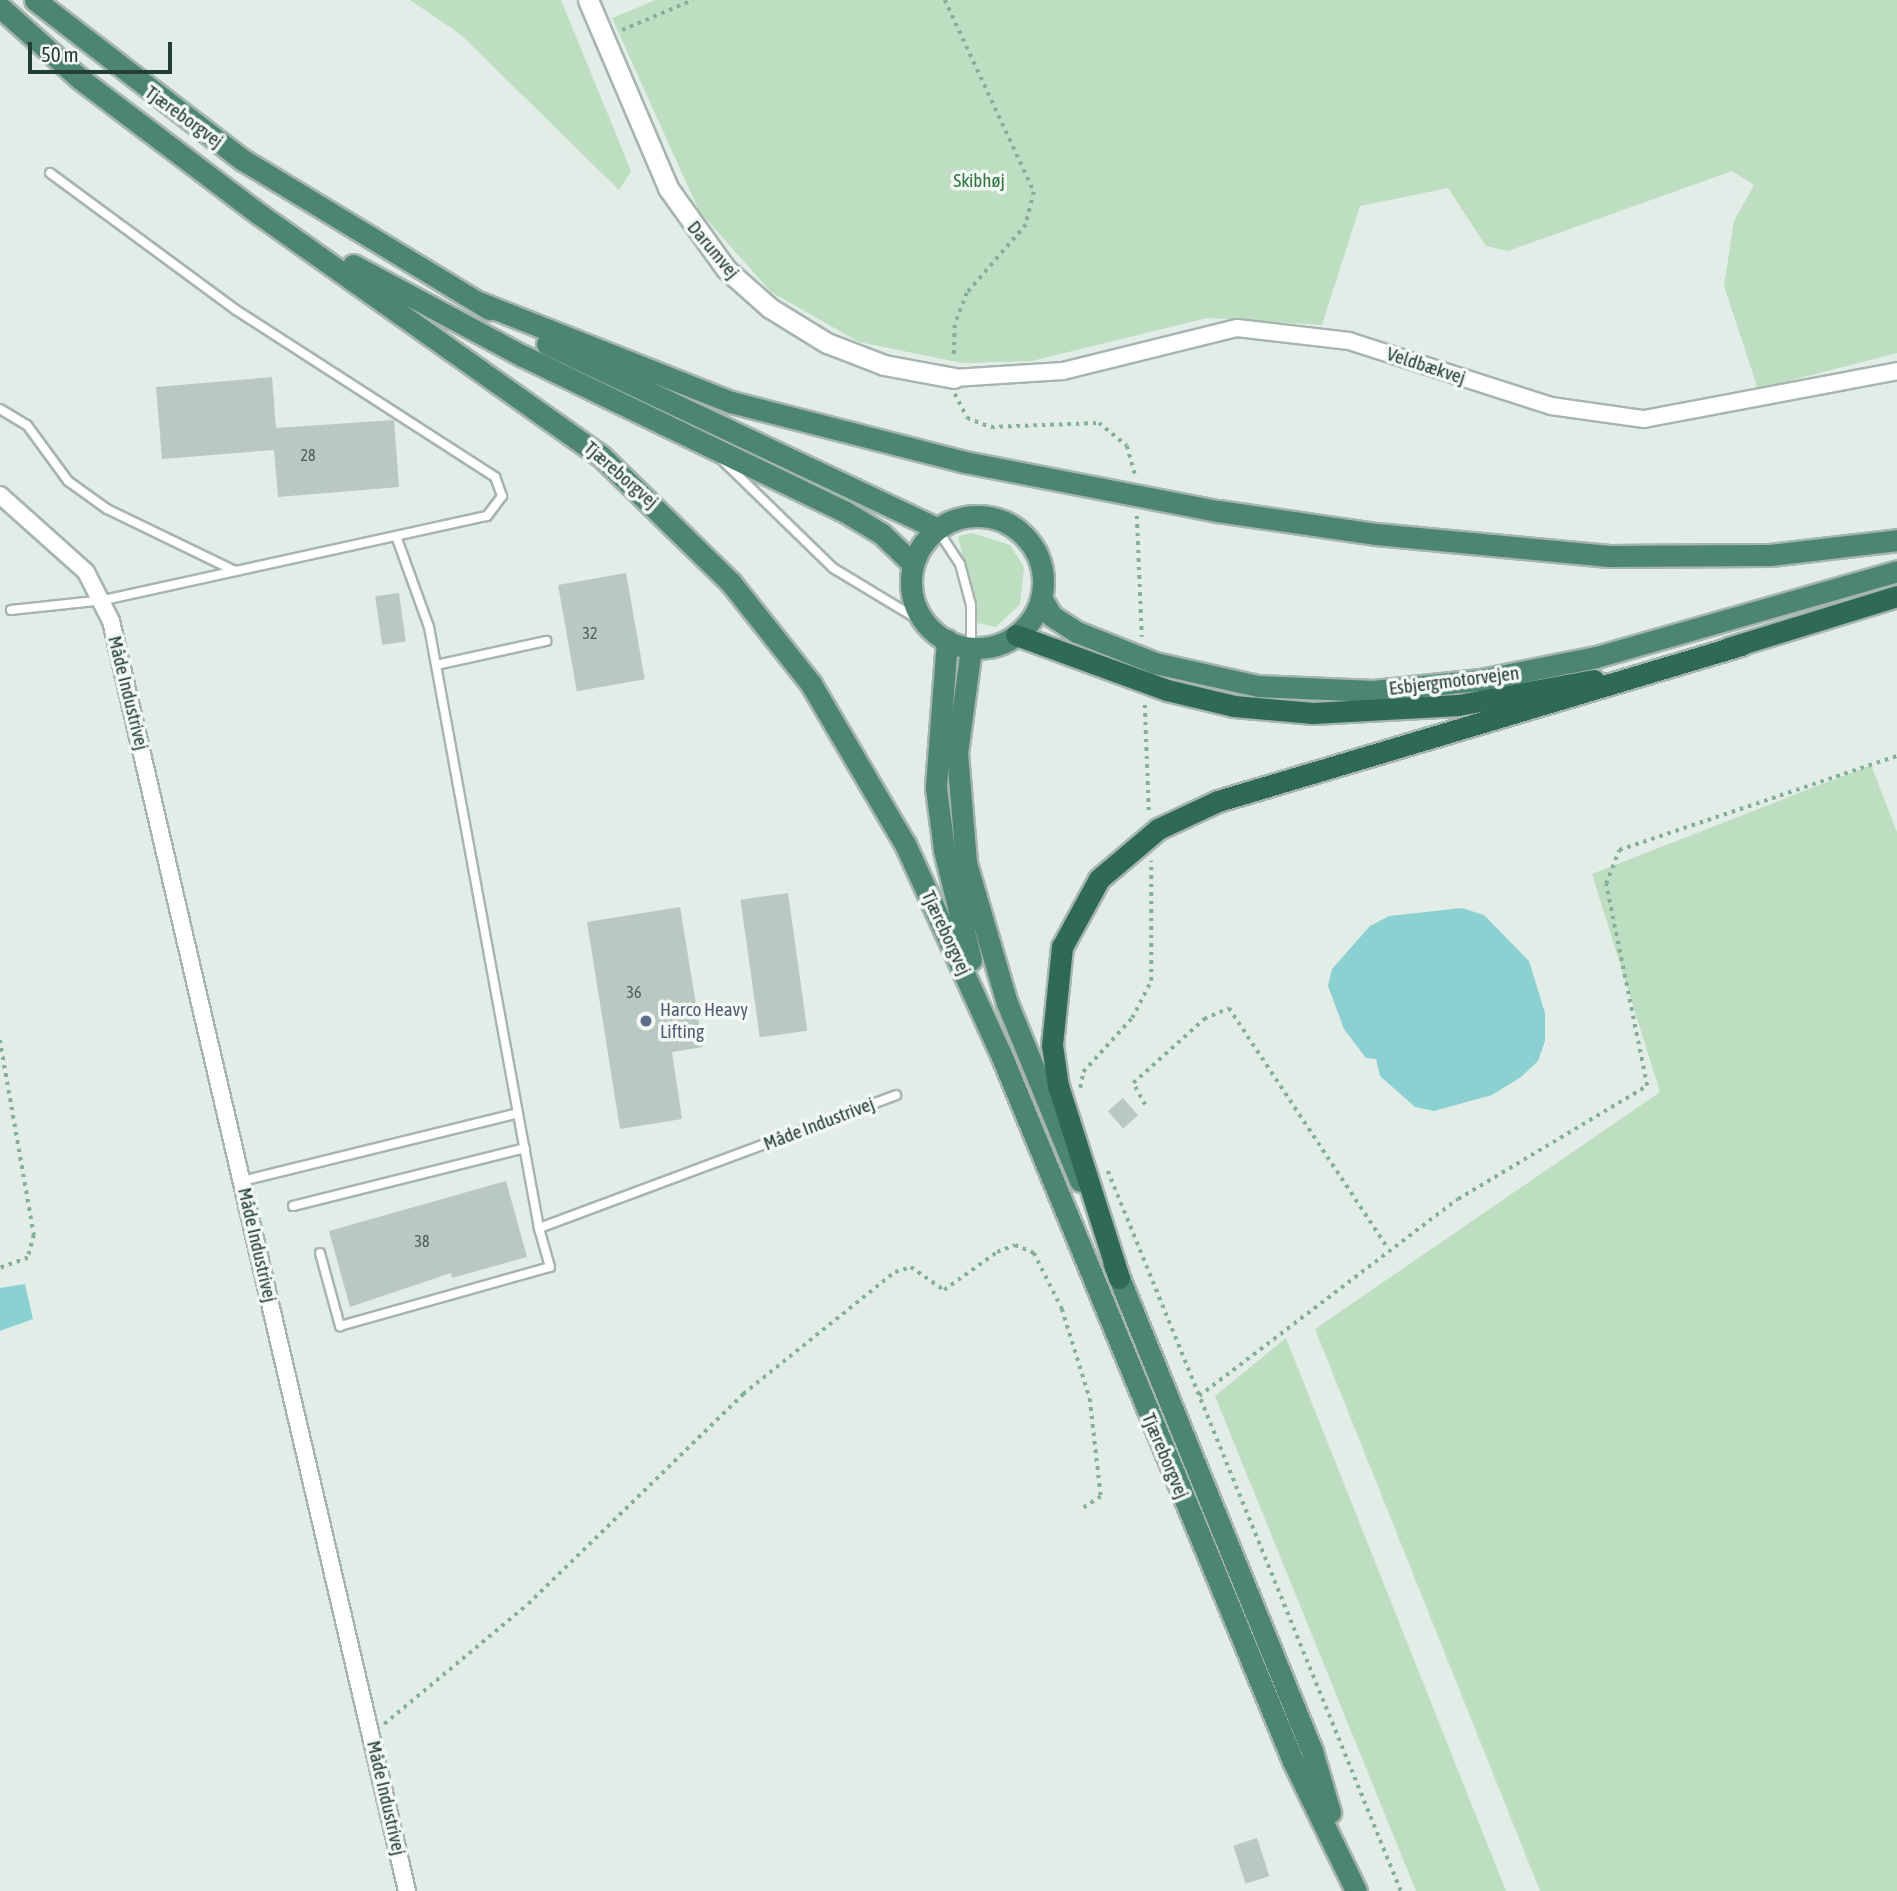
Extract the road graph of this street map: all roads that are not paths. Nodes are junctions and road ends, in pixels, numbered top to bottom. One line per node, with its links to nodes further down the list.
1 (35, 0): 6 (highway, Tjæreborgvej)
2 (589, 0): 8 (street, Darumvej)
3 (0, 8): 5 (highway, Tjæreborgvej)
4 (50, 173): 13 (lane)
5 (259, 214): 10 (highway, Tjæreborgvej); 29 (highway, Tjæreborgvej)
6 (478, 302): 12 (highway, Tjæreborgvej); 14 (highway)
7 (1897, 371): 8 (street, Veldbækvej)
8 (954, 378)
9 (0, 410): 16 (lane)
10 (694, 437): 15 (highway, Tjæreborgvej); 22 (lane)
11 (0, 495): 20 (street, Måde Industrivej)
12 (937, 528): 15 (highway); 19 (highway); 27 (lane)
13 (396, 536): 16 (lane); 28 (lane)
14 (1897, 540)
15 (913, 564): 22 (highway)
16 (236, 571): 20 (lane)
17 (1897, 571): 19 (highway, Esbjergmotorvejen)
18 (1897, 596): 26 (highway, Esbjergmotorvejen)
19 (1041, 598): 23 (highway)
20 (104, 600): 21 (lane); 33 (street, Måde Industrivej)
21 (11, 610)
22 (926, 624): 24 (highway)
23 (1016, 635): 26 (highway, Esbjergmotorvejen); 27 (highway)
24 (947, 640): 27 (highway); 29 (highway)
25 (546, 641): 28 (lane)
26 (1741, 645): 37 (highway)
27 (971, 648): 37 (highway, Tjæreborgvej)
28 (436, 665): 31 (lane)
29 (1000, 1052): 38 (highway, Tjæreborgvej)
30 (896, 1095): 35 (lane, Måde Industrivej)
31 (518, 1113): 32 (lane); 33 (lane)
32 (525, 1148): 34 (lane); 35 (lane)
33 (242, 1181): 39 (street, Måde Industrivej)
34 (293, 1206)
35 (539, 1228): 36 (lane)
36 (320, 1252)
37 (1119, 1278): 38 (highway, Tjæreborgvej)
38 (1345, 1864): 40 (highway, Tjæreborgvej)
39 (407, 1891)
40 (1356, 1891)

